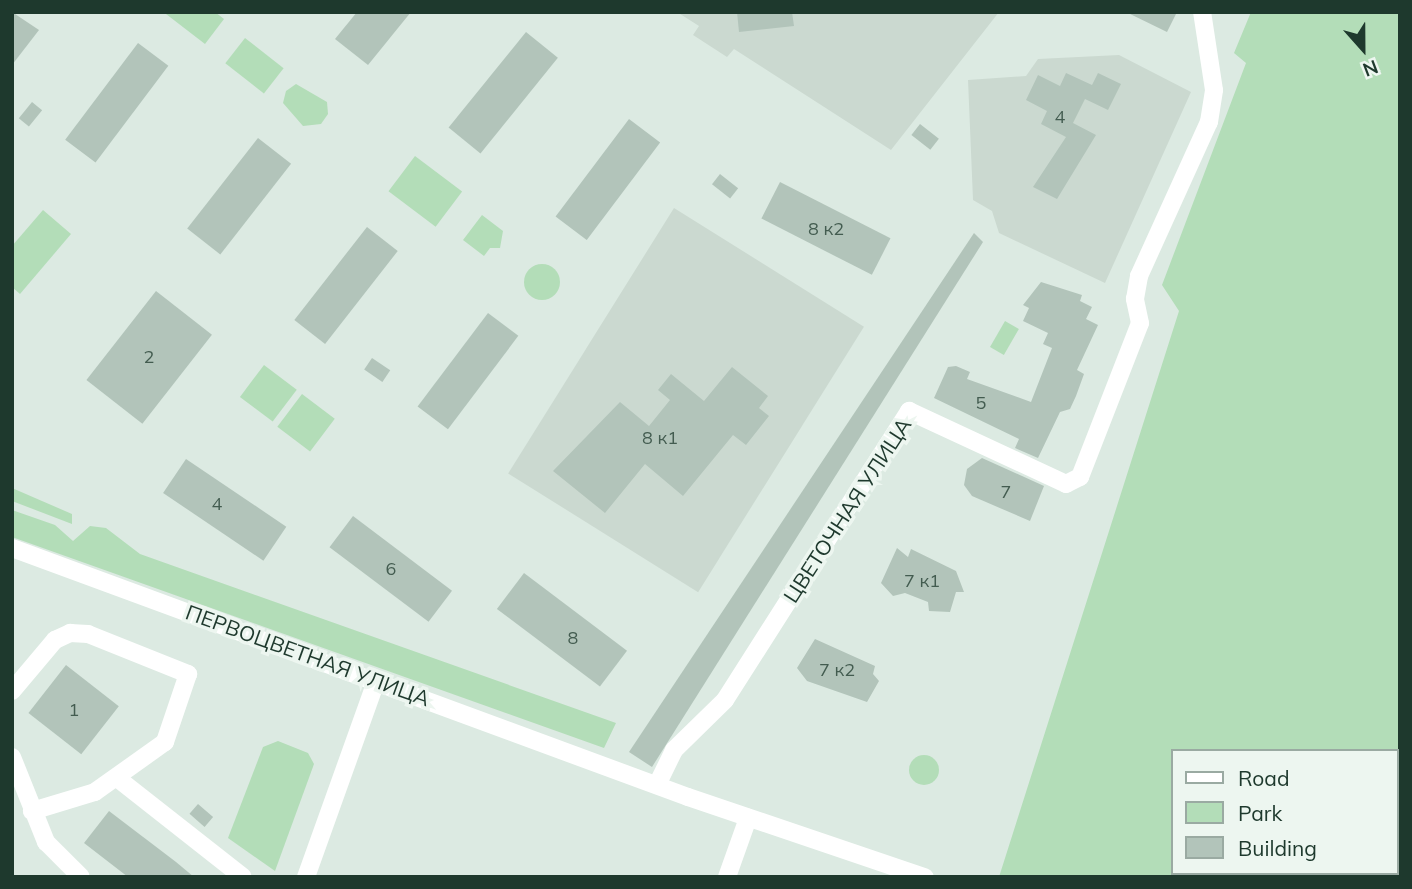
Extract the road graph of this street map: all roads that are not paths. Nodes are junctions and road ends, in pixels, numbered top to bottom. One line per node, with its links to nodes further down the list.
1 (1202, 12): 7 (street, ЦВЕТОЧНАЯ УЛИЦА)
2 (12, 548): 3 (street, ПЕРВОЦВЕТНАЯ УЛИЦА)
3 (377, 679): 7 (street, ПЕРВОЦВЕТНАЯ УЛИЦА); 12 (street)
4 (12, 691): 6 (street)
5 (12, 757): 8 (street)
6 (117, 778): 8 (street); 11 (street)
7 (657, 785): 9 (street, ПЕРВОЦВЕТНАЯ УЛИЦА)
8 (32, 811): 10 (street)
9 (748, 818): 13 (street); 14 (street, ПЕРВОЦВЕТНАЯ УЛИЦА)
10 (81, 877)
11 (243, 877)
12 (306, 877)
13 (727, 877)
14 (925, 877)

